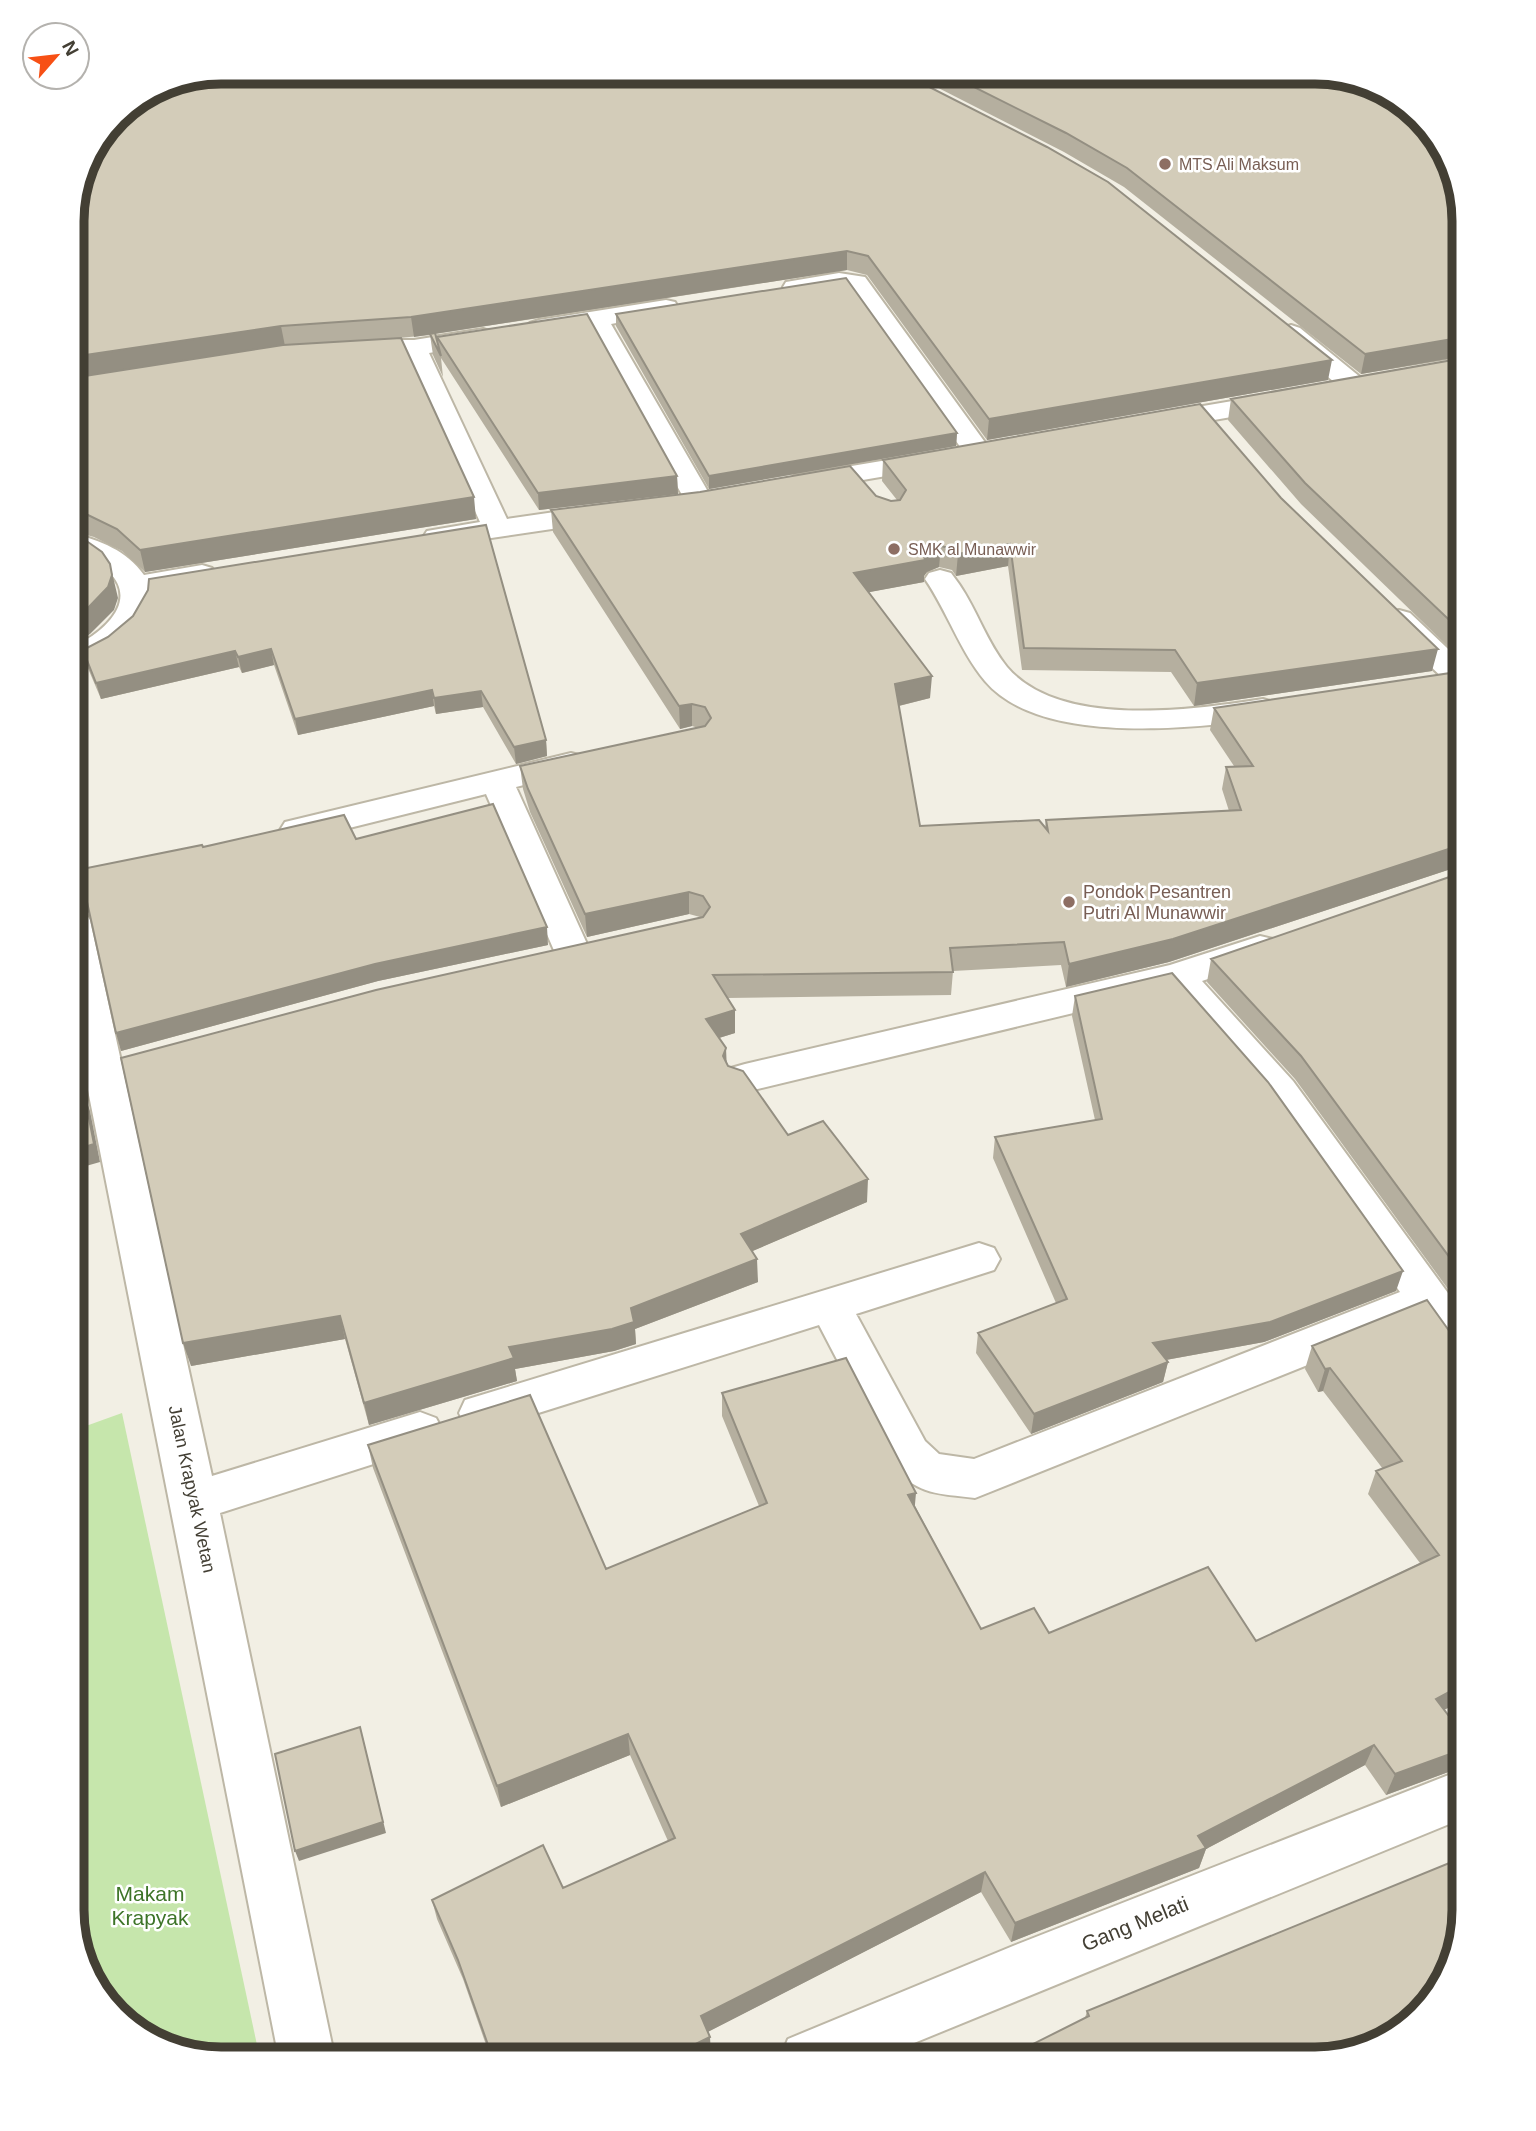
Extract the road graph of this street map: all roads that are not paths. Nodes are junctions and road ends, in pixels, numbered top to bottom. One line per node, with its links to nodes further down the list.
1 (772, 291): 8 (street)
2 (691, 303): 3 (street)
3 (596, 318): 5 (street); 9 (street)
4 (1276, 322): 7 (street)
5 (414, 348): 6 (street); 11 (street)
6 (328, 351)
7 (1125, 428)
8 (780, 487)
9 (700, 501)
10 (632, 510): 11 (street)
11 (497, 527): 12 (street)
12 (417, 540)
13 (84, 545): 16 (street)
14 (229, 570): 16 (street)
15 (940, 579): 22 (street)
16 (135, 585): 18 (street)
17 (1381, 603): 19 (street)
18 (84, 653)
19 (1452, 663)
20 (1452, 671): 21 (street)
21 (1422, 685)
22 (1289, 706)
23 (606, 756): 24 (street)
24 (497, 782): 25 (street); 28 (street)
25 (269, 836)
26 (1295, 936): 30 (street)
27 (612, 946): 28 (street)
28 (574, 955): 29 (street)
29 (535, 963)
30 (1177, 976): 32 (street); 35 (street)
31 (84, 980): 33 (street, Jalan Krapyak Wetan)
32 (745, 1079)
33 (104, 1081): 38 (street, Jalan Krapyak Wetan)
34 (979, 1259): 36 (street)
35 (1428, 1299): 36 (street); 37 (street)
36 (830, 1305): 38 (street)
37 (1452, 1332)
38 (194, 1501): 40 (street, Jalan Krapyak Wetan)
39 (1452, 1798): 41 (street, Gang Melati)
40 (305, 2047)
41 (836, 2047)

